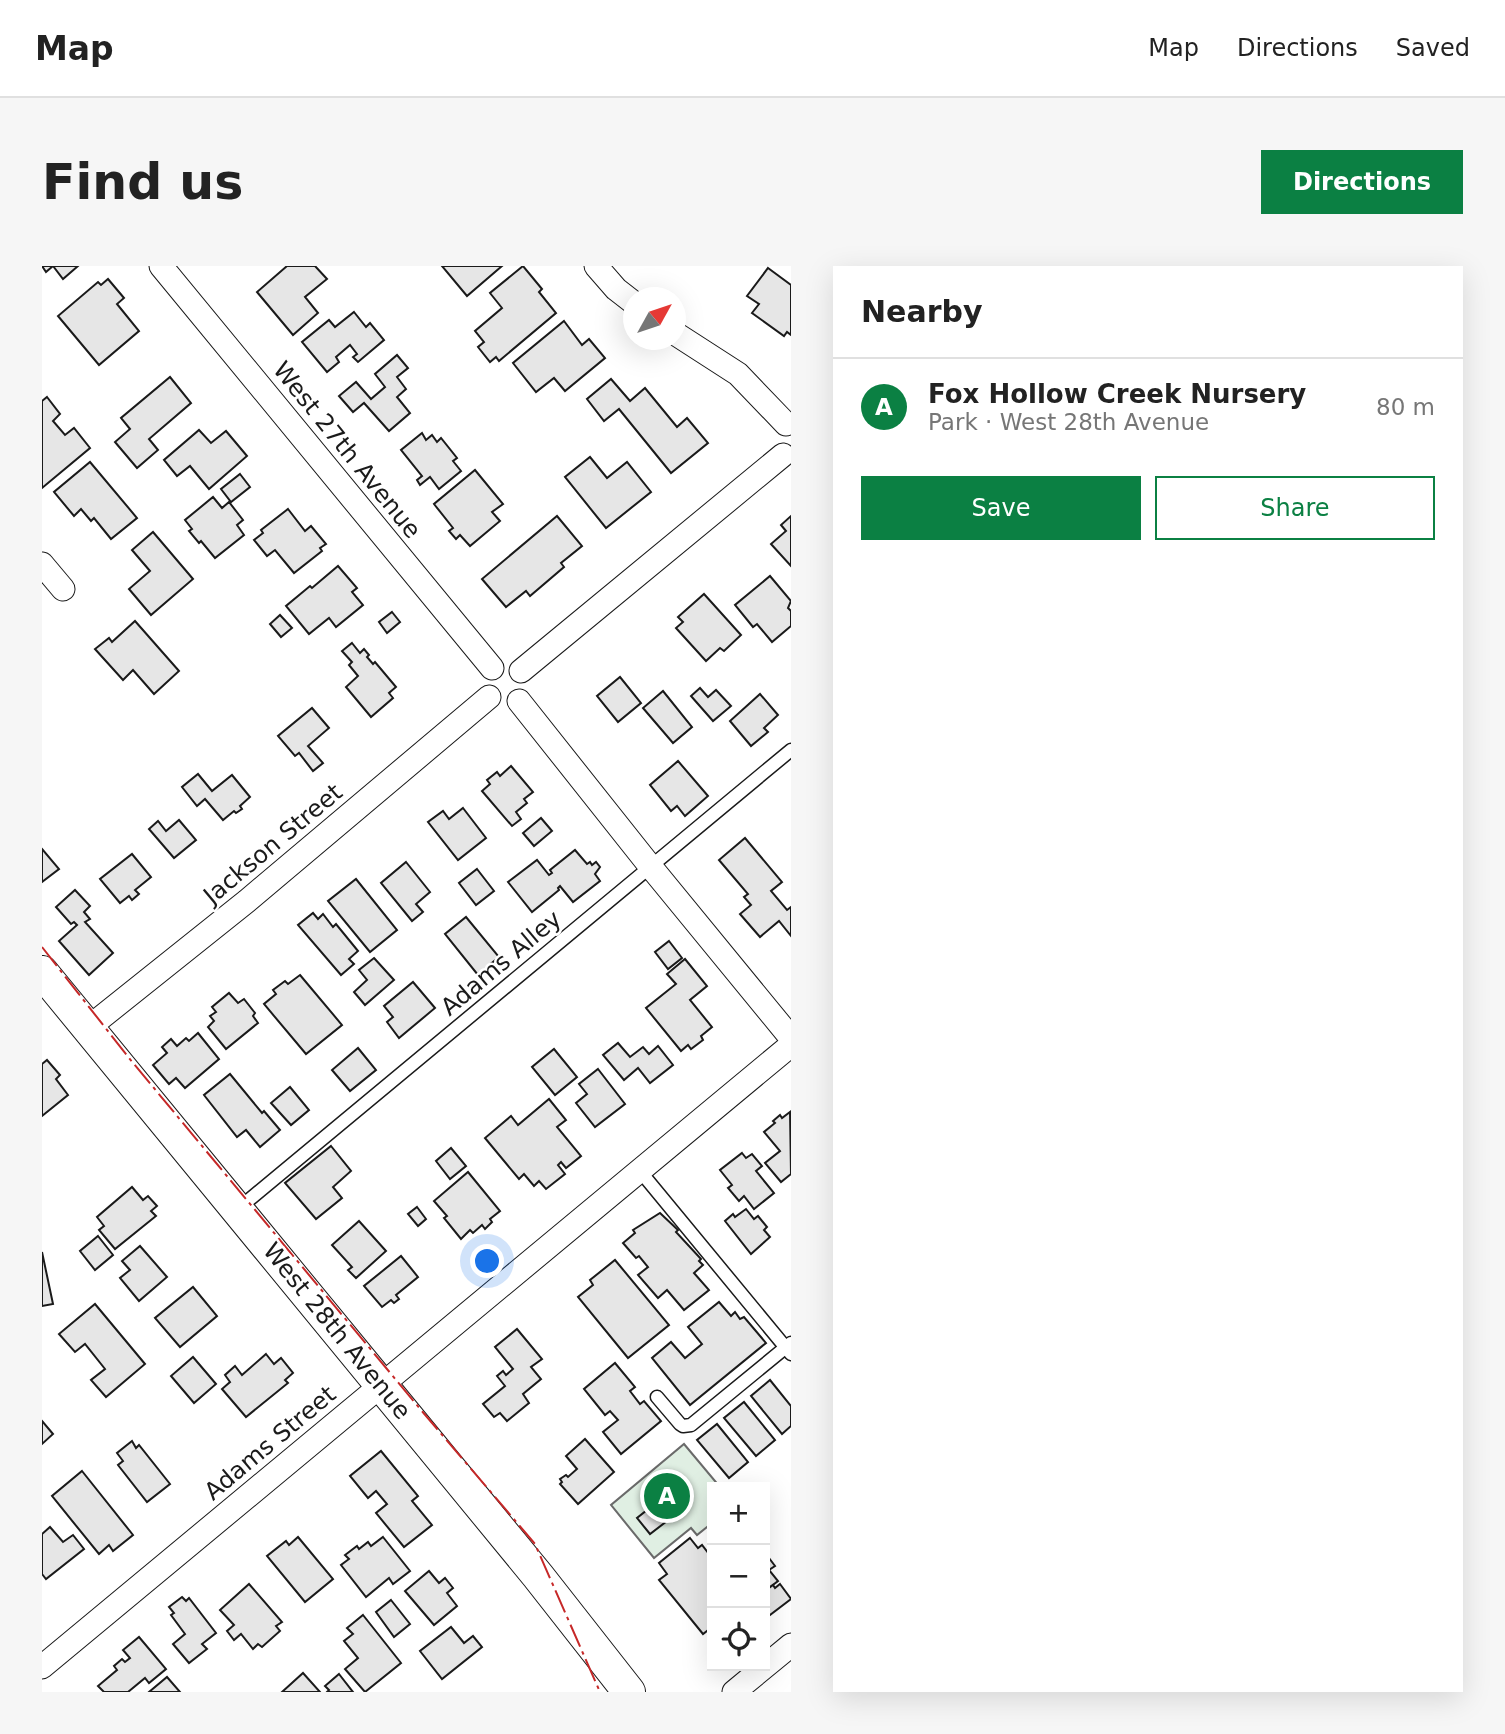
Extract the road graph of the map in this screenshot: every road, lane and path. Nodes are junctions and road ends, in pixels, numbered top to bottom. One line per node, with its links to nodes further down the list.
1 (162, 266): 9 (street, West 27th Avenue)
2 (596, 266): 3 (street)
3 (623, 294)
4 (686, 340): 5 (street)
5 (788, 423): 6 (street)
6 (787, 458): 10 (street)
7 (42, 564): 8 (street)
8 (63, 589)
9 (492, 668): 10 (street); 11 (street)
10 (521, 671): 12 (street)
11 (489, 698): 12 (street); 16 (street, Jackson Street)
12 (519, 701): 14 (street)
13 (791, 750): 14 (lane, Adams Alley)
14 (650, 866): 17 (street); 20 (lane, Adams Alley)
15 (42, 972): 16 (main road, West 28th Avenue)
16 (88, 1028): 20 (main road, West 28th Avenue)
17 (791, 1038)
18 (791, 1045): 19 (street, Adams Street)
19 (640, 1171): 21 (lane); 22 (street, Adams Street)
20 (237, 1209): 22 (main road, West 28th Avenue)
21 (789, 1348): 23 (lane)
22 (380, 1385): 25 (street, Adams Street); 26 (main road, West 28th Avenue)
23 (657, 1397)
24 (791, 1645): 27 (street)
25 (42, 1667)
26 (629, 1692)
27 (734, 1692)

